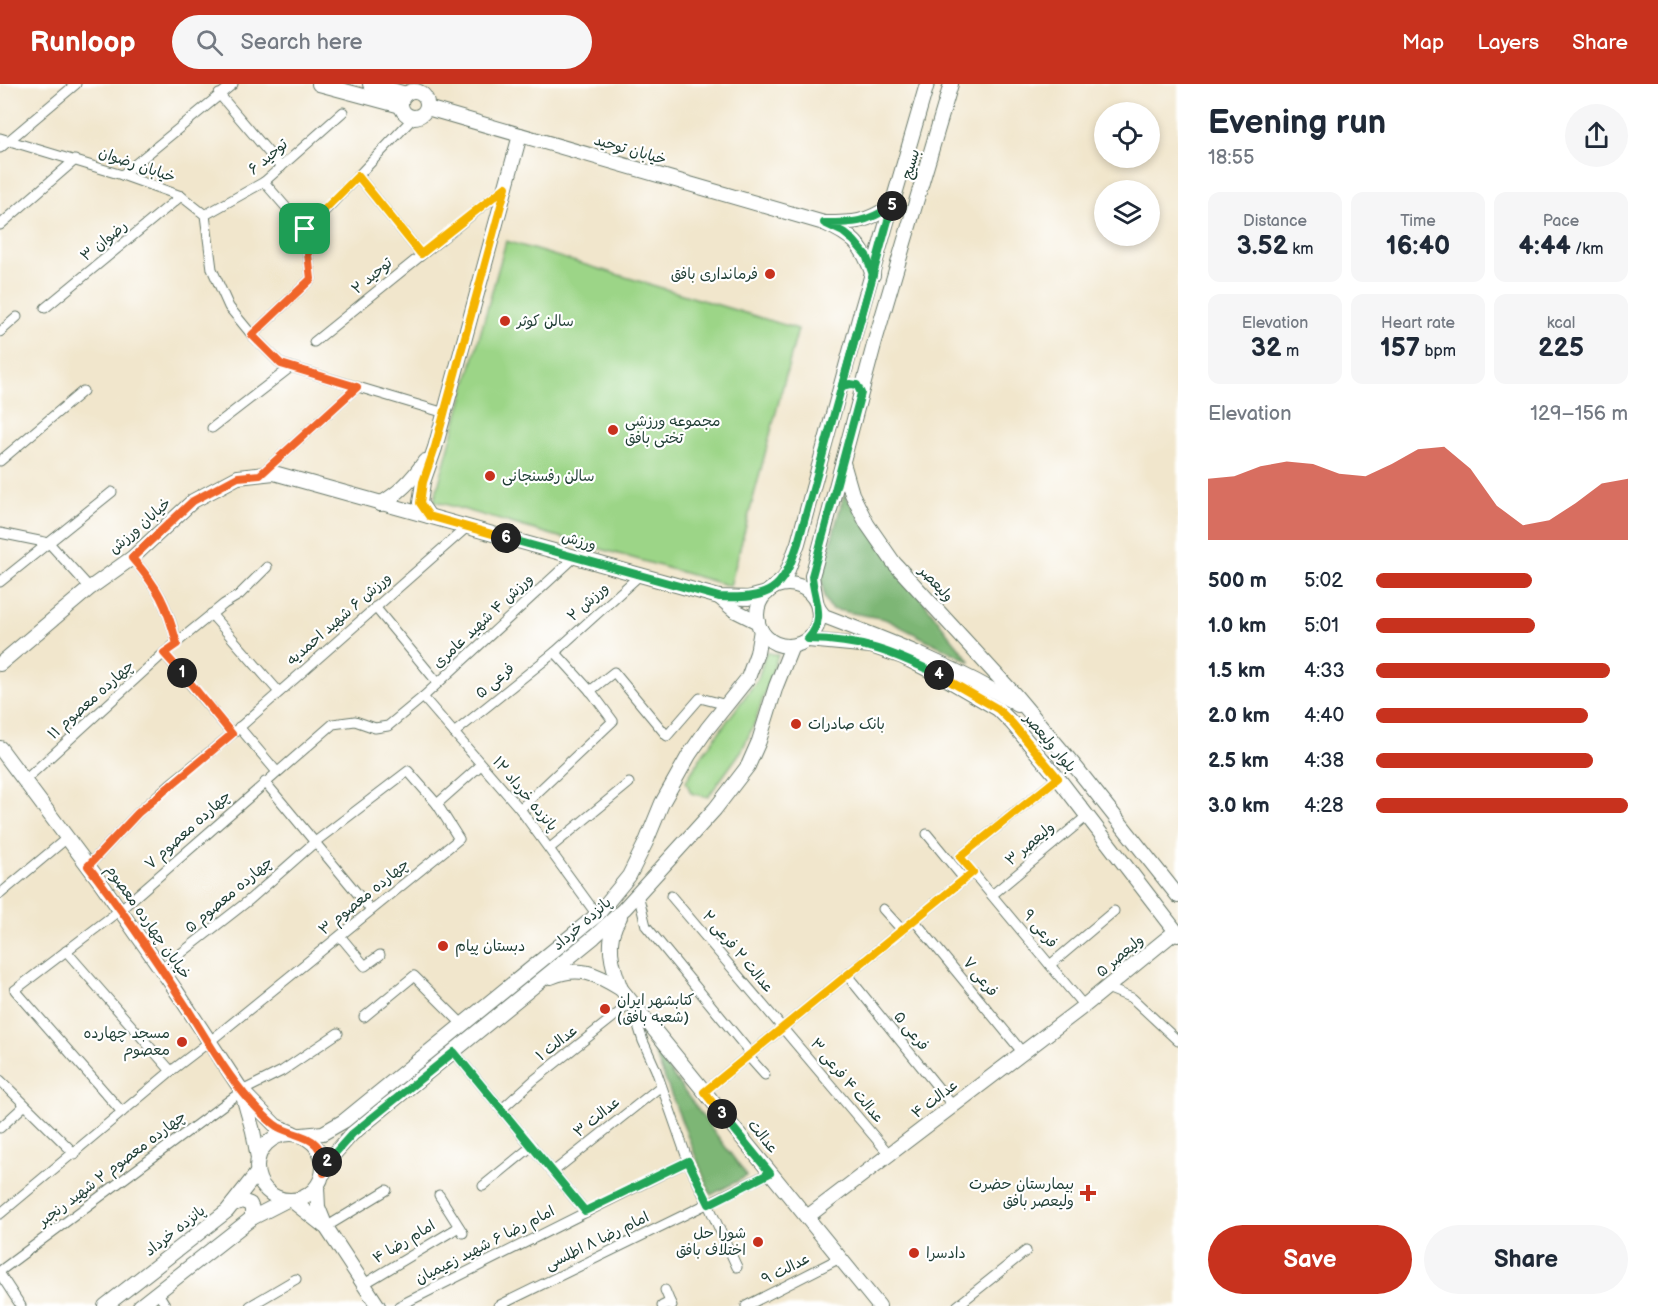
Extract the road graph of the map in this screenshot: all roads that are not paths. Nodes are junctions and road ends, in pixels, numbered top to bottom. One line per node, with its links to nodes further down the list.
1 (76, 84): 13 (street)
2 (233, 84): 7 (street)
3 (319, 84): 6 (main road)
4 (927, 84): 22 (main road, بسیج)
5 (951, 84): 34 (main road, بسیج)
6 (377, 90): 8 (main road)
7 (219, 94): 16 (street); 17 (street)
8 (412, 94): 9 (main road); 11 (main road)
9 (427, 108): 11 (main road); 12 (main road, خیابان توحید)
10 (343, 112): 16 (street, توحید ۶)
11 (414, 117): 18 (street)
12 (520, 135): 20 (main road); 24 (main road, خیابان توحید)
13 (4, 139): 14 (street); 15 (street, خیابان رضوان)
14 (0, 148)
15 (75, 160): 17 (street, خیابان رضوان); 25 (street)
16 (281, 167): 19 (street, توحید ۶)
17 (122, 175): 21 (street, خیابان رضوان)
18 (358, 176): 26 (street); 27 (street)
19 (264, 182): 23 (street, توحید ۶); 26 (street)
20 (506, 187): 27 (street, توحید ۲); 41 (main road)
21 (181, 196): 23 (street, خیابان رضوان); 29 (street, رضوان ۳)
22 (892, 206): 24 (main road); 28 (main road, بسیج)
23 (205, 215): 32 (street)
24 (824, 223): 28 (main road)
25 (0, 225)
26 (305, 229): 32 (street)
27 (421, 254): 35 (street, توحید ۲)
28 (873, 275): 33 (main road, بسیج)
29 (45, 308)
30 (17, 317): 31 (street)
31 (0, 332)
32 (252, 335): 36 (street)
33 (855, 336): 34 (main road); 37 (main road, بسیج)
34 (876, 341): 40 (main road, بسیج)
35 (314, 342)
36 (291, 367): 38 (street); 42 (street)
37 (842, 386): 40 (main road); 59 (main road, بسیج)
38 (357, 387): 41 (street); 46 (street)
39 (83, 390): 44 (street)
40 (861, 393): 45 (main road, بسیج)
41 (445, 413): 43 (main road)
42 (212, 428)
43 (435, 447): 48 (main road); 49 (main road)
44 (2, 455)
45 (843, 463): 61 (main road, بسیج); 76 (main road, ولیعصر)
46 (260, 475): 48 (main road, خیابان ورزش); 54 (main road, خیابان ورزش)
47 (112, 492): 52 (street)
48 (381, 504): 49 (main road, خیابان ورزش)
49 (429, 516): 50 (main road, ورزش)
50 (467, 527): 53 (main road, ورزش); 62 (street, ورزش ۶ شهید احمدیه)
51 (0, 533): 52 (street)
52 (49, 543): 57 (street); 58 (street)
53 (575, 557): 56 (main road, ورزش); 71 (street, ورزش ۴ شهید عامری)
54 (132, 558): 58 (main road, خیابان ورزش); 66 (street)
55 (267, 567): 63 (street, چهارده معصوم ۱۱)
56 (640, 575): 60 (main road, ورزش); 68 (street, ورزش ۲)
57 (0, 582)
58 (90, 588): 70 (main road, خیابان ورزش)
59 (768, 592): 60 (main road, ورزش); 61 (main road); 64 (main road)
60 (719, 597): 64 (main road, ورزش)
61 (817, 604): 65 (main road); 76 (main road, ولیعصر)
62 (375, 608): 71 (street, ورزش ۴ شهید عامری); 73 (street, ورزش ۶ شهید احمدیه)
63 (211, 614): 66 (street, چهارده معصوم ۱۱); 73 (street)
64 (759, 626): 67 (main road); 75 (main road, پانزده خرداد)
65 (808, 639): 67 (main road); 82 (main road, بلوار ولیعصر)
66 (177, 644): 69 (street, چهارده معصوم ۱۱)
67 (792, 646): 97 (main road, پانزده خرداد)
68 (555, 652): 72 (street); 78 (street, فرعی ۵)
69 (164, 653): 77 (street); 83 (street, چهارده معصوم ۱۱)
70 (0, 663)
71 (438, 683): 74 (street, ورزش ۴ شهید عامری)
72 (590, 691): 75 (street); 87 (street)
73 (279, 692): 77 (street, ورزش ۶ شهید احمدیه)
74 (423, 697): 78 (street, پانزده خرداد ۱۲); 81 (street, ورزش ۴ شهید عامری)
75 (727, 705): 105 (main road, پانزده خرداد)
76 (1030, 712): 100 (main road, ولیعصر)
77 (235, 730): 81 (street); 93 (street, ورزش ۶ شهید احمدیه)
78 (454, 733): 80 (street, پانزده خرداد ۱۲)
79 (0, 748): 83 (main road, خیابان چهارده معصوم)
80 (481, 765): 86 (street); 87 (street, پانزده خرداد ۱۲)
81 (277, 772): 84 (street, چهارده معصوم ۷)
82 (1058, 778): 88 (main road, بلوار ولیعصر); 94 (street)
83 (25, 780): 90 (main road, خیابان چهارده معصوم)
84 (265, 782): 91 (street); 102 (street, چهارده معصوم ۷)
85 (629, 783): 92 (street)
86 (437, 804): 91 (street, چهارده معصوم ۵); 103 (street, چهارده معصوم ۳)
87 (520, 809): 92 (street, پانزده خرداد ۱۲)
88 (1087, 816): 98 (street, ولیعصر ۳); 108 (main road, بلوار ولیعصر)
89 (927, 834): 95 (street)
90 (67, 838): 93 (main road, خیابان چهارده معصوم); 96 (street)
91 (315, 842): 103 (street); 113 (street, چهارده معصوم ۵)
92 (550, 848): 105 (street, پانزده خرداد ۱۲)
93 (88, 866): 102 (main road, خیابان چهارده معصوم)
94 (973, 872): 95 (street); 98 (street, فرعی ۹)
95 (964, 879): 106 (street)
96 (0, 894)
97 (637, 895): 115 (main road, پانزده خرداد); 117 (main road, عدالت); 128 (street)
98 (992, 895): 112 (street, فرعی ۹)
99 (671, 896): 122 (street, عدالت ۲ فرعی ۲)
100 (1178, 896)
101 (884, 909): 107 (street)
102 (120, 910): 110 (street, چهارده معصوم ۷); 113 (main road, خیابان چهارده معصوم)
103 (371, 910): 109 (street, چهارده معصوم ۳)
104 (1114, 911): 112 (street)
105 (597, 915): 121 (main road, پانزده خرداد)
106 (914, 920): 107 (street); 127 (street, فرعی ۷)
107 (902, 930): 114 (street)
108 (1177, 932): 116 (main road, ولیعصر ۵)
109 (340, 936): 111 (street); 125 (street, چهارده معصوم ۳)
110 (66, 951): 129 (street); 138 (street, چهارده معصوم ۷)
111 (380, 955)
112 (1050, 965): 119 (street, فرعی ۹)
113 (161, 969): 125 (main road, خیابان چهارده معصوم)
114 (847, 975): 122 (street); 136 (street, فرعی ۵)
115 (539, 982): 117 (main road, عدالت); 126 (main road, پانزده خرداد)
116 (1107, 988): 119 (main road, ولیعصر ۵); 124 (street)
117 (621, 990): 118 (main road, عدالت)
118 (632, 1003): 132 (street); 134 (main road, عدالت); 137 (street, عدالت ۱)
119 (1084, 1006): 127 (main road, عدالت ۴)
120 (364, 1017): 121 (street)
121 (463, 1025): 140 (main road, پانزده خرداد)
122 (782, 1028): 128 (street); 143 (street, عدالت ۴ فرعی ۳)
123 (338, 1034): 133 (street, چهارده معصوم ۲ شهید رنجبر)
124 (1178, 1041)
125 (209, 1042): 129 (street, چهارده معصوم ۳); 133 (main road, خیابان چهارده معصوم)
126 (454, 1052): 137 (street); 148 (main road, پانزده خرداد)
127 (1023, 1053): 136 (main road, عدالت ۴)
128 (750, 1055): 130 (street); 134 (street)
129 (171, 1071): 138 (street, چهارده معصوم ۳)
130 (765, 1075)
131 (0, 1080): 135 (street)
132 (661, 1086): 145 (street); 146 (street, عدالت ۳)
133 (242, 1091): 140 (main road); 144 (main road); 165 (street, چهارده معصوم ۲ شهید رنجبر)
134 (704, 1092): 149 (main road, عدالت)
135 (25, 1105): 139 (street); 142 (street)
136 (953, 1106): 143 (main road, عدالت ۴)
137 (502, 1109): 141 (street)
138 (122, 1112): 142 (street, چهارده معصوم ۳)
139 (0, 1128)
140 (298, 1134): 144 (main road); 148 (main road)
141 (532, 1146): 146 (street); 150 (street)
142 (75, 1154): 158 (street, چهارده معصوم ۳)
143 (889, 1154): 159 (main road, عدالت ۴)
144 (258, 1158): 147 (main road)
145 (688, 1161): 156 (street); 157 (street, امام رضا ۶ شهید زعیمیان)
146 (553, 1172): 157 (street)
147 (257, 1173): 154 (main road); 155 (main road, پانزده خرداد)
148 (324, 1173): 151 (main road)
149 (770, 1173): 156 (street, امام رضا ۸ اطلسی); 159 (main road, عدالت)
150 (483, 1186)
151 (318, 1187): 154 (main road); 161 (main road)
152 (387, 1190): 161 (street)
153 (440, 1195): 167 (street, امام رضا ۴)
154 (289, 1200): 160 (main road); 161 (main road)
155 (233, 1204): 160 (main road); 172 (main road, پانزده خرداد)
156 (709, 1204): 164 (street); 178 (street, امام رضا ۸ اطلسی)
157 (585, 1211): 177 (street, امام رضا ۶ شهید زعیمیان)
158 (0, 1214)
159 (807, 1217): 163 (main road, عدالت)
160 (252, 1218): 169 (main road)
161 (326, 1227): 167 (main road)
162 (1026, 1251): 181 (street)
163 (840, 1258): 179 (street, عدالت ۹); 180 (main road, عدالت)
164 (737, 1267)
165 (0, 1273): 171 (street)
166 (296, 1279): 175 (street)
167 (364, 1284): 176 (main road)
168 (665, 1290): 170 (street)
169 (158, 1293): 173 (main road); 174 (street)
170 (668, 1305)
171 (21, 1306)
172 (105, 1306)
173 (140, 1306)
174 (165, 1306)
175 (250, 1306)
176 (378, 1306)
177 (399, 1306)
178 (498, 1306)
179 (746, 1306)
180 (879, 1306)
181 (957, 1306)

